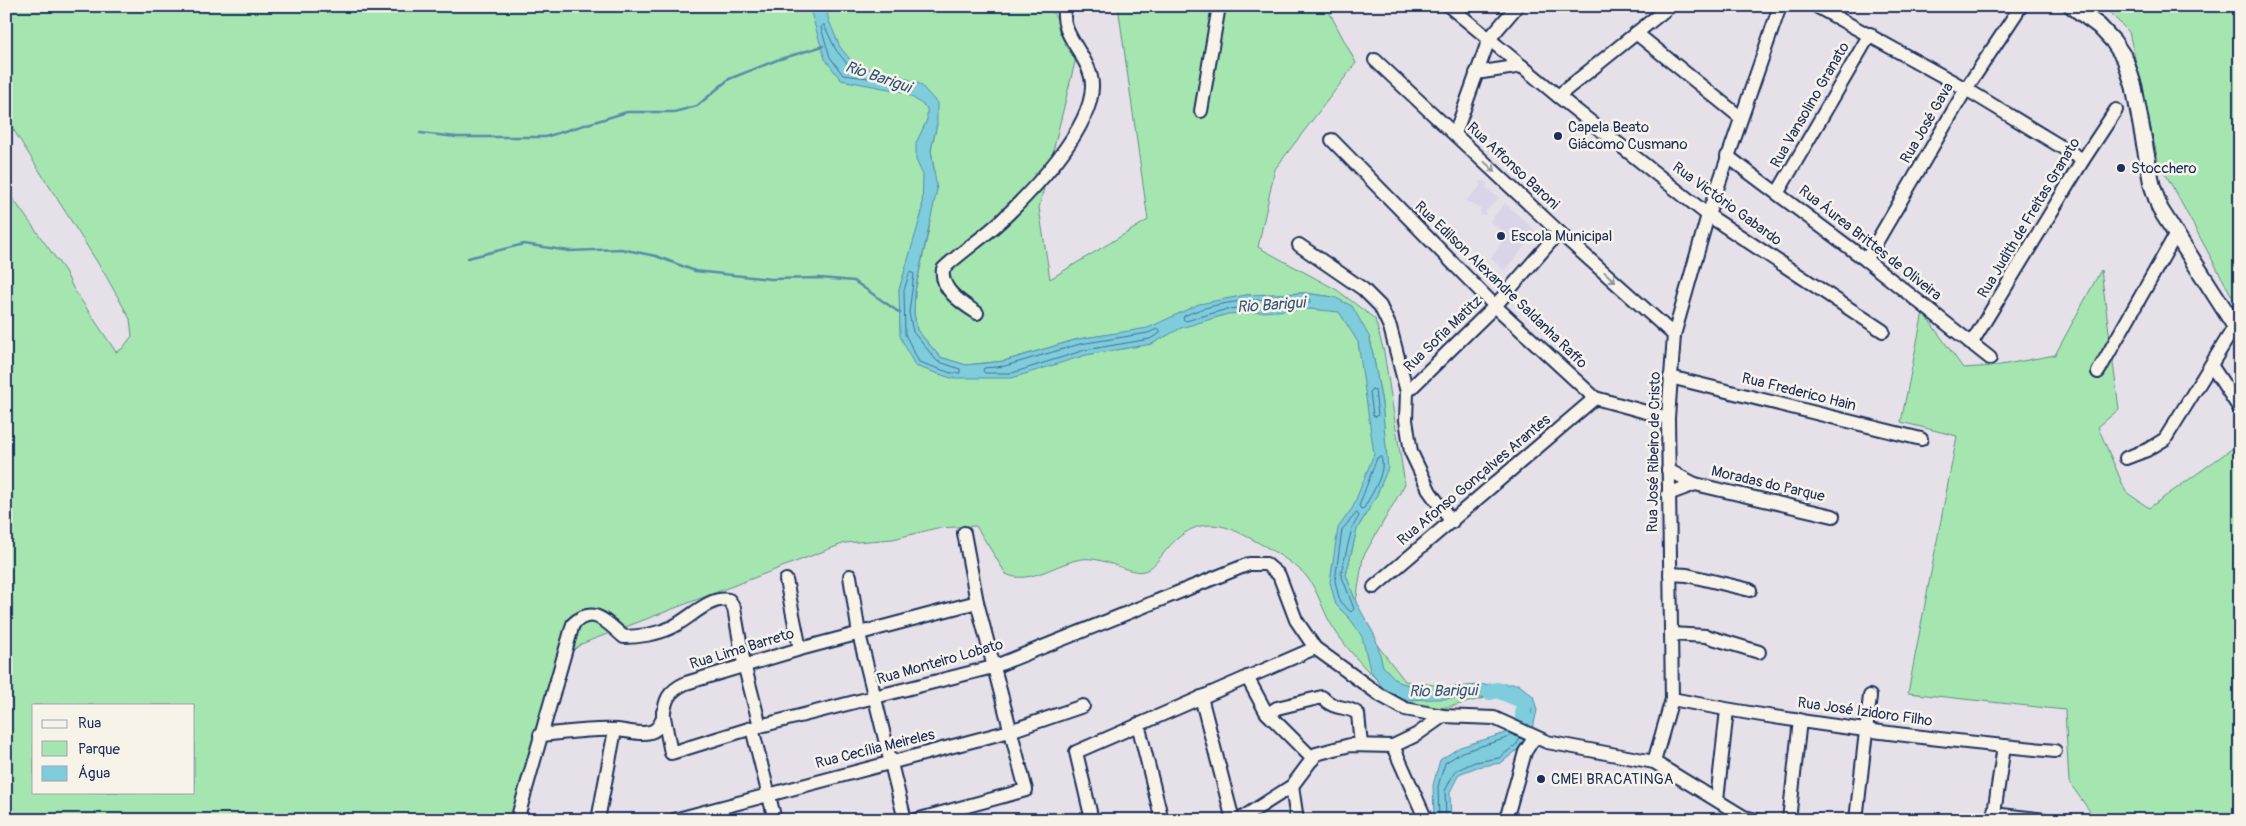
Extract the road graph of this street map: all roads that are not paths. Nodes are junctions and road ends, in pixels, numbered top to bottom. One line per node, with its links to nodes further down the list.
1 (1065, 6): 32 (street)
2 (1219, 6): 19 (street)
3 (1449, 6): 12 (street, Rua Victório Gabardo)
4 (1517, 6): 12 (street)
5 (1670, 6): 10 (street)
6 (1780, 6): 20 (street, Rua José Ribeiro de Cristo)
7 (1816, 6): 11 (street)
8 (2021, 6): 16 (street, Rua José Gava)
9 (2072, 6): 28 (main road)
10 (1636, 34): 17 (street); 20 (street)
11 (1870, 34): 16 (street); 25 (street, Rua Vansolino Granato)
12 (1489, 39): 14 (street, Rua Victório Gabardo); 15 (street)
13 (1376, 60): 21 (street, Rua Affonso Baroni)
14 (1522, 66): 15 (street); 17 (street, Rua Victório Gabardo)
15 (1476, 73): 21 (street)
16 (1966, 89): 24 (street); 30 (street, Rua José Gava)
17 (1558, 96): 26 (street, Rua Victório Gabardo)
18 (2116, 110): 24 (street, Rua Judith de Freitas Granato)
19 (1200, 111)
20 (1740, 118): 23 (street, Rua José Ribeiro de Cristo)
21 (1454, 134): 27 (street, Rua Affonso Baroni, one-way to 27)
22 (1332, 140): 31 (street, Rua Edilson Alexandre Saldanha Raffo)
23 (1727, 156): 25 (street, Rua Áurea Brittes de Oliveira); 26 (street, Rua José Ribeiro de Cristo)
24 (2083, 160): 36 (street, Rua Judith de Freitas Granato)
25 (1778, 192): 30 (street, Rua Áurea Brittes de Oliveira)
26 (1708, 215): 34 (street, Rua Victório Gabardo); 35 (street, Rua José Ribeiro de Cristo)
27 (1560, 232): 31 (street, Rua Sofia Matitz); 35 (street, Rua Affonso Baroni, one-way to 35)
28 (2176, 234): 33 (main road); 39 (street)
29 (1299, 245): 41 (street)
30 (1866, 260): 36 (street, Rua Áurea Brittes de Oliveira)
31 (1495, 306): 41 (street, Rua Sofia Matitz); 42 (street, Rua Edilson Alexandre Saldanha Raffo)
32 (978, 313)
33 (2237, 330): 38 (street)
34 (1883, 331)
35 (1674, 335): 40 (street, Rua José Ribeiro de Cristo)
36 (1971, 344): 37 (street, Rua Áurea Brittes de Oliveira)
37 (1990, 358)
38 (2211, 365): 43 (street); 46 (street)
39 (2098, 372)
40 (1670, 377): 44 (street, Rua José Ribeiro de Cristo); 45 (street, Rua Frederico Hain)
41 (1407, 392): 51 (street)
42 (1595, 398): 44 (street, Rua Edilson Alexandre Saldanha Raffo); 51 (street, Rua Afonso Gonçalves Arantes)
43 (2240, 409)
44 (1668, 418): 47 (street, Rua José Ribeiro de Cristo)
45 (1921, 439)
46 (2126, 458)
47 (1668, 470): 48 (street, Moradas do Parque); 49 (street, Rua José Ribeiro de Cristo)
48 (1695, 484): 49 (street, Moradas do Parque); 50 (street, Moradas do Parque)
49 (1668, 494): 53 (street, Rua José Ribeiro de Cristo)
50 (1833, 516)
51 (1452, 522): 56 (street, Rua Afonso Gonçalves Arantes)
52 (964, 533): 58 (street)
53 (1670, 574): 57 (street); 60 (street, Rua José Ribeiro de Cristo)
54 (850, 576): 59 (street)
55 (786, 580): 62 (street)
56 (1374, 586)
57 (1750, 590)
58 (977, 602): 59 (street, Rua Lima Barreto); 65 (street)
59 (858, 634): 62 (street, Rua Lima Barreto); 69 (street)
60 (1671, 634): 63 (street); 70 (street, Rua José Ribeiro de Cristo)
61 (1315, 648): 65 (street, Rua Monteiro Lobato); 66 (street); 75 (street)
62 (800, 649): 64 (street, Rua Lima Barreto)
63 (1759, 652)
64 (744, 664): 73 (street, Rua Lima Barreto); 78 (street); 82 (street)
65 (993, 667): 69 (street, Rua Monteiro Lobato); 81 (street)
66 (1247, 677): 68 (street); 74 (street)
67 (1870, 696): 80 (street)
68 (1201, 697): 77 (street); 103 (street)
69 (874, 698): 78 (street, Rua Monteiro Lobato); 89 (street)
70 (1672, 699): 72 (street, Rua José Izidoro Filho); 90 (street, Rua José Ribeiro de Cristo)
71 (1083, 706): 81 (street, Rua Cecília Meireles)
72 (1727, 710): 76 (street, Rua José Izidoro Filho); 93 (street)
73 (662, 712): 78 (street, Rua Monteiro Lobato); 79 (street, Rua Lima Barreto)
74 (1268, 714): 84 (street); 88 (street)
75 (1443, 716): 83 (street); 85 (street)
76 (1800, 720): 80 (street, Rua José Izidoro Filho); 109 (street)
77 (1138, 724): 101 (street); 102 (street)
78 (756, 727): 92 (street)
79 (615, 730): 82 (street, Rua Lima Barreto); 96 (street)
80 (1866, 730): 86 (street, Rua José Izidoro Filho); 110 (street)
81 (1010, 731): 89 (street, Rua Cecília Meireles); 100 (street)
82 (540, 735): 95 (street)
83 (1532, 737): 90 (street); 107 (street)
84 (1361, 745): 85 (street); 88 (street)
85 (1393, 746): 106 (street)
86 (2004, 746): 87 (street, Rua José Izidoro Filho); 94 (street)
87 (2055, 751)
88 (1313, 759): 91 (street)
89 (890, 762): 92 (street, Rua Cecília Meireles); 99 (street)
90 (1654, 762): 93 (street)
91 (1292, 786): 104 (street); 105 (street)
92 (768, 794): 97 (street, Rua Cecília Meireles); 98 (street)
93 (1717, 800): 108 (street)
94 (1993, 817): 111 (street)
95 (517, 820)
96 (598, 820)
97 (674, 820)
98 (775, 820)
99 (905, 820)
100 (916, 820)
101 (1092, 820)
102 (1162, 820)
103 (1234, 820)
104 (1239, 820)
105 (1297, 820)
106 (1426, 820)
107 (1506, 820)
108 (1757, 820)
109 (1789, 820)
110 (1856, 820)
111 (2046, 820)

